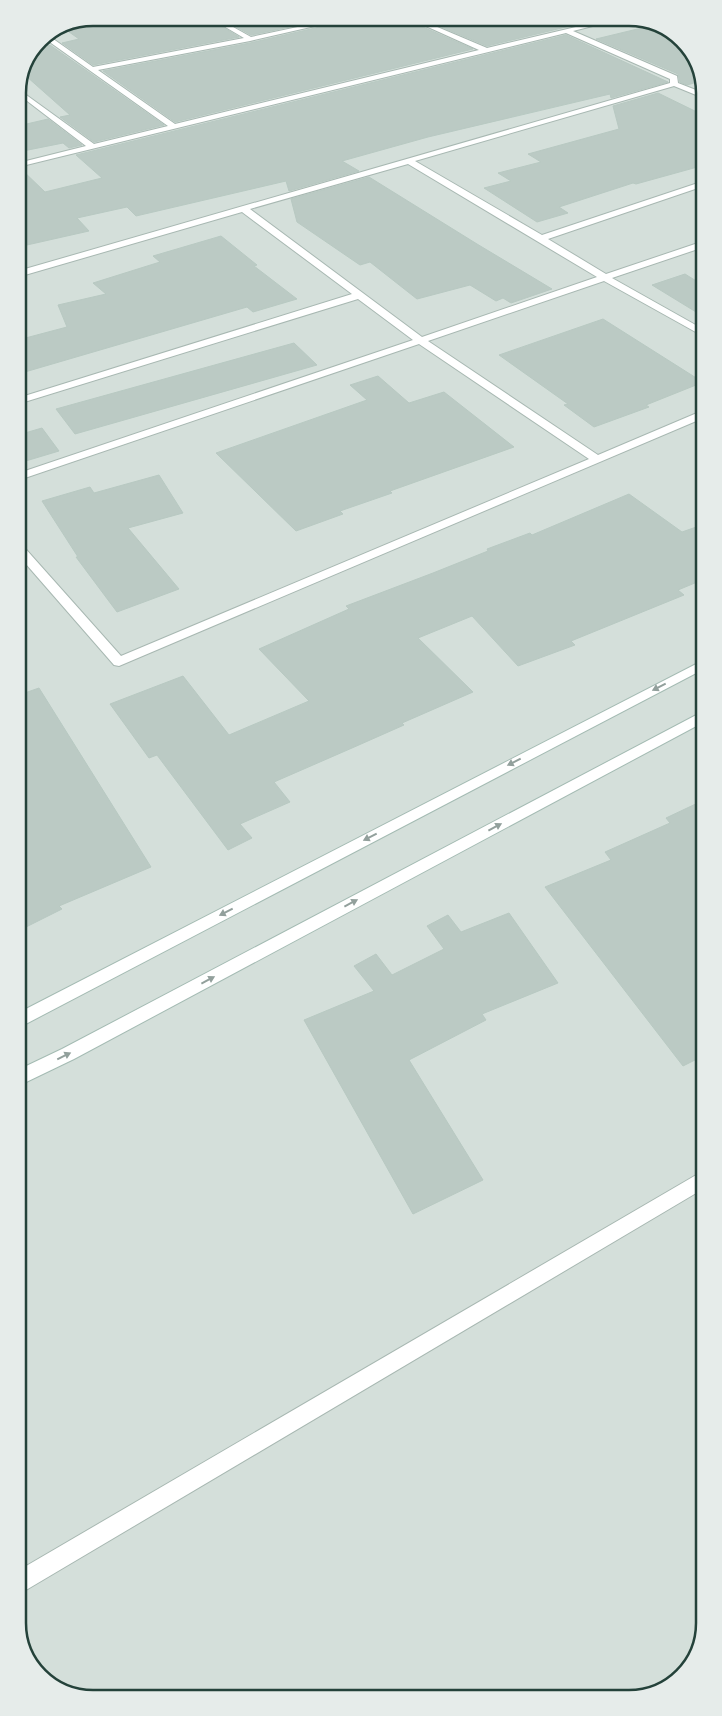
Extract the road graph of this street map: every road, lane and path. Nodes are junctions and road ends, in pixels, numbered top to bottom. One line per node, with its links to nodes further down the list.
1 (227, 26): 6 (street)
2 (310, 26): 6 (street)
3 (430, 26): 8 (street)
4 (586, 26): 5 (street)
5 (567, 31): 8 (street); 10 (street)
6 (250, 39): 9 (street)
7 (52, 41): 9 (street)
8 (486, 50): 13 (street)
9 (92, 69): 13 (street)
10 (674, 84): 11 (street); 15 (street)
11 (696, 94)
12 (26, 97): 14 (street)
13 (174, 127): 14 (street)
14 (93, 147): 16 (street)
15 (409, 161): 18 (street); 19 (street)
16 (26, 163)
17 (696, 186): 19 (street)
18 (244, 209): 21 (street); 23 (street)
19 (541, 238): 22 (street)
20 (696, 247): 22 (street)
21 (26, 272)
22 (605, 278): 24 (street); 25 (street)
23 (360, 295): 25 (street); 26 (street)
24 (696, 329)
25 (421, 340): 28 (street); 29 (street)
26 (26, 399)
27 (696, 418): 28 (street)
28 (597, 459): 30 (street)
29 (26, 475)
30 (26, 557)
31 (696, 668): 33 (street, one-way to 33)
32 (696, 720): 34 (street, one-way to 32)
33 (26, 1017)
34 (26, 1074)
35 (696, 1183): 36 (street)
36 (26, 1579)

